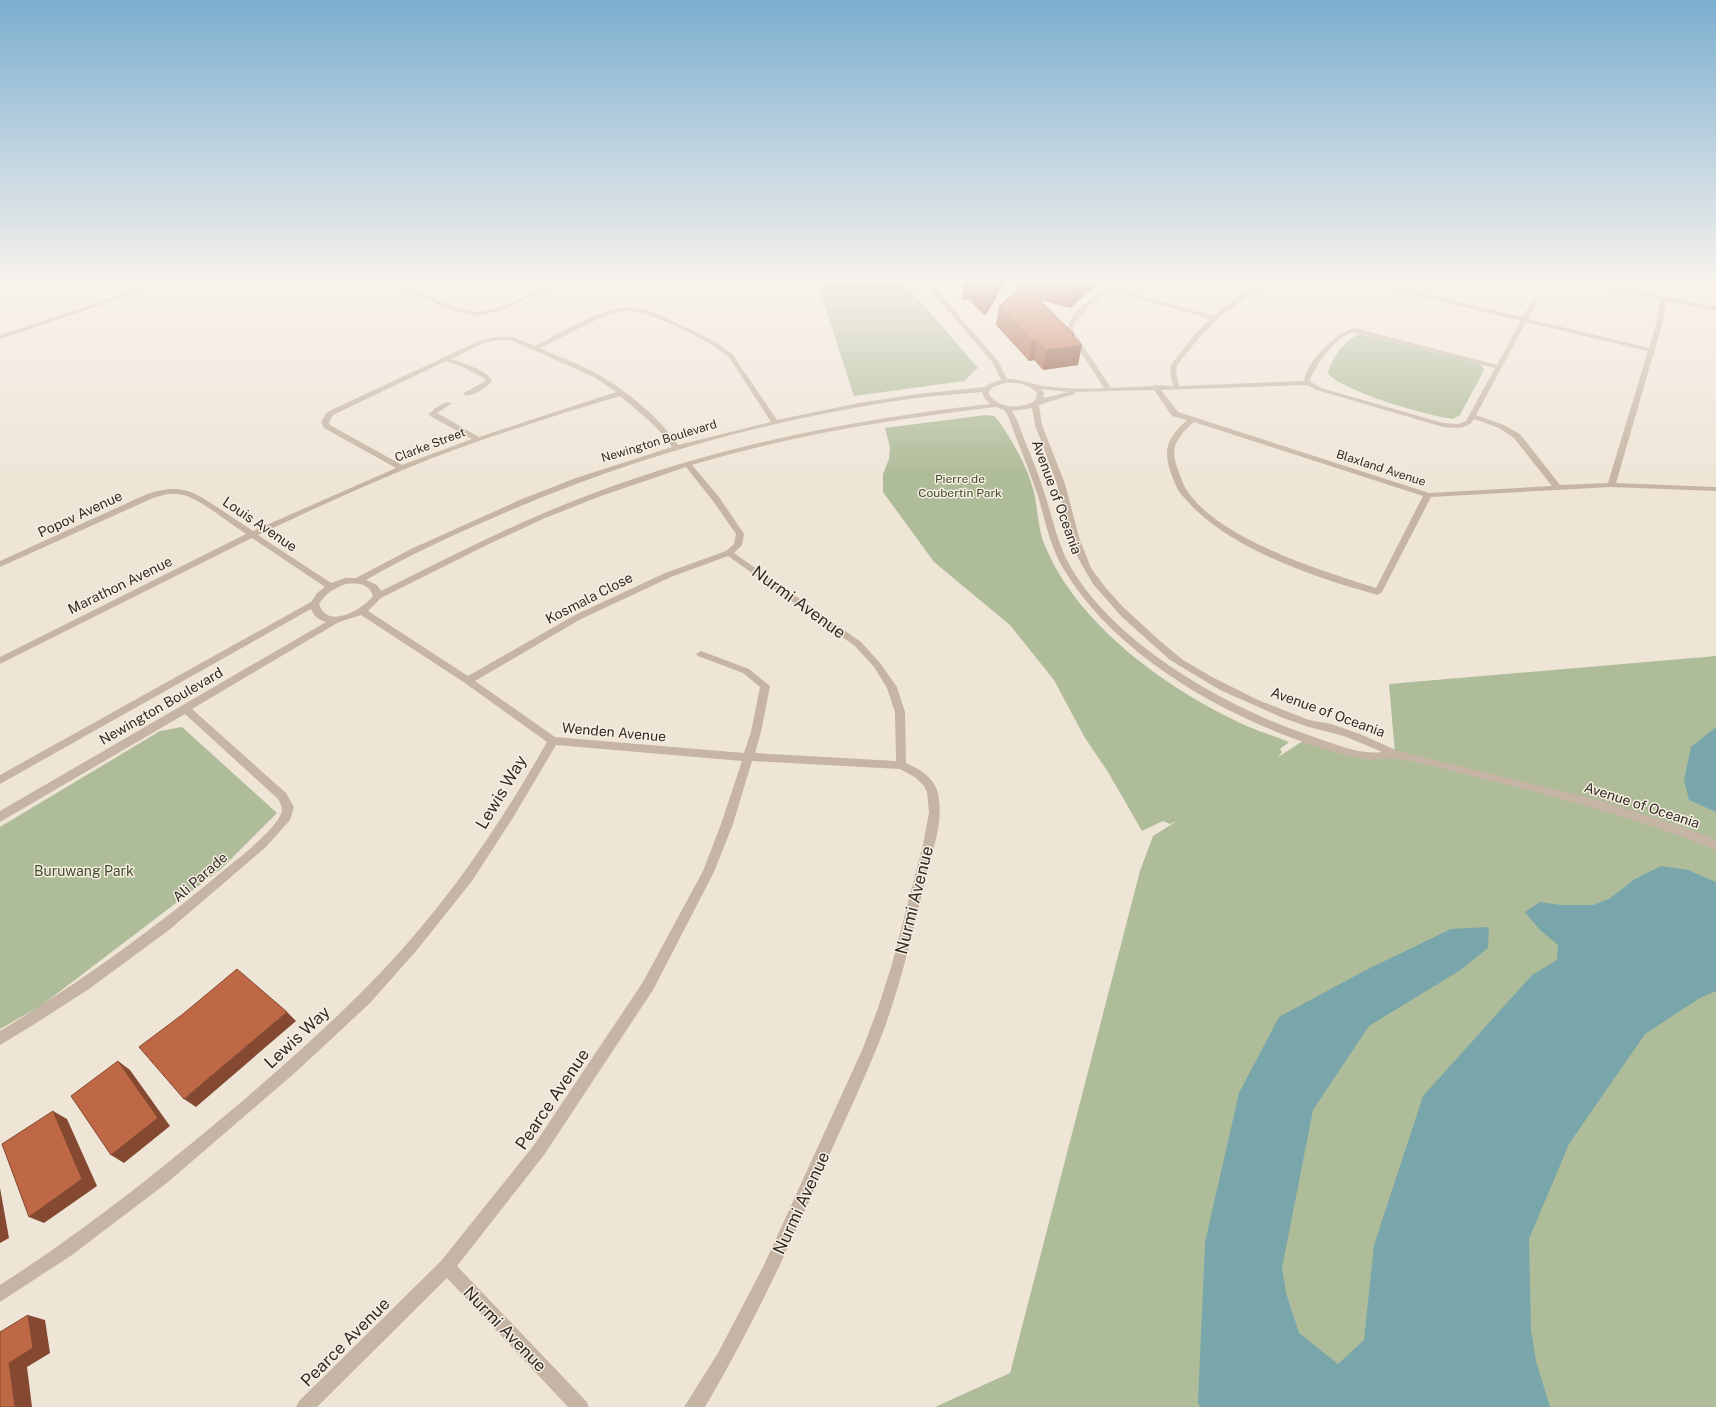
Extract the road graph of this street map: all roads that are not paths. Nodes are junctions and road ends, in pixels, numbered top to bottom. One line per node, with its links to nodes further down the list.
1 (475, 345): 15 (street)
2 (528, 345): 13 (street)
3 (543, 345): 13 (street)
4 (716, 345): 33 (street)
5 (981, 345): 17 (street)
6 (1079, 345): 24 (street)
7 (1191, 345): 20 (street)
8 (1331, 345): 18 (street)
9 (1411, 345): 16 (street)
10 (1510, 345): 16 (street)
11 (1628, 345): 14 (street)
12 (1652, 345): 14 (street)
13 (536, 348): 25 (street)
14 (1650, 350): 38 (street)
15 (445, 358): 26 (street); 37 (street)
16 (1498, 367): 31 (street)
17 (1005, 381): 19 (street); 22 (street, Newington Boulevard)
18 (1308, 383): 20 (street); 31 (street)
19 (1034, 386): 23 (street); 27 (street, Avenue of Oceania)
20 (1176, 386): 21 (street)
21 (1155, 387): 24 (street); 32 (street, Blaxland Avenue)
22 (986, 389): 29 (street); 33 (street, Newington Boulevard)
23 (1082, 390): 24 (street); 27 (street)
24 (1109, 390)
25 (621, 393): 34 (street, Clarke Street); 35 (street)
26 (466, 394)
27 (1037, 402): 30 (street); 57 (street, Avenue of Oceania)
28 (449, 403): 34 (street)
29 (997, 405): 30 (street); 36 (street)
30 (1007, 408): 57 (street, Avenue of Oceania)
31 (1472, 416): 39 (street)
32 (1193, 420): 42 (street, Blaxland Avenue); 42 (street)
33 (775, 422): 35 (street, Newington Boulevard)
34 (478, 439): 37 (street, Clarke Street)
35 (676, 448): 46 (street, Newington Boulevard)
36 (688, 465): 44 (street); 48 (street)
37 (402, 468): 43 (street, Clarke Street)
38 (1612, 485): 39 (street, Blaxland Avenue); 40 (street, Blaxland Avenue)
39 (1558, 488): 42 (street, Blaxland Avenue)
40 (1716, 489)
41 (172, 491): 43 (street, Louis Avenue); 45 (street, Popov Avenue)
42 (1428, 495)
43 (253, 535): 47 (street, Louis Avenue); 53 (street, Marathon Avenue)
44 (729, 553): 54 (street, Kosmala Close); 59 (street, Nurmi Avenue)
45 (0, 564)
46 (358, 581): 47 (street); 48 (street)
47 (330, 586): 49 (street)
48 (378, 596): 50 (street)
49 (314, 604): 51 (street); 60 (street, Newington Boulevard)
50 (363, 612): 51 (street); 54 (street, Wenden Avenue)
51 (336, 620): 55 (street, Newington Boulevard)
52 (701, 654): 58 (street, Pearce Avenue)
53 (0, 661)
54 (468, 681): 56 (street, Wenden Avenue)
55 (185, 708): 61 (street, Newington Boulevard); 63 (street, Ali Parade)
56 (553, 741): 58 (street, Wenden Avenue); 65 (street, Lewis Way)
57 (1395, 754): 62 (street, Avenue of Oceania)
58 (748, 757): 59 (street, Wenden Avenue); 64 (street, Pearce Avenue)
59 (901, 765): 68 (street, Nurmi Avenue)
60 (0, 780)
61 (0, 817)
62 (1716, 845)
63 (0, 1038)
64 (447, 1267): 66 (street, Pearce Avenue); 67 (street, Nurmi Avenue)
65 (0, 1294)
66 (305, 1407)
67 (580, 1407)
68 (692, 1407)

